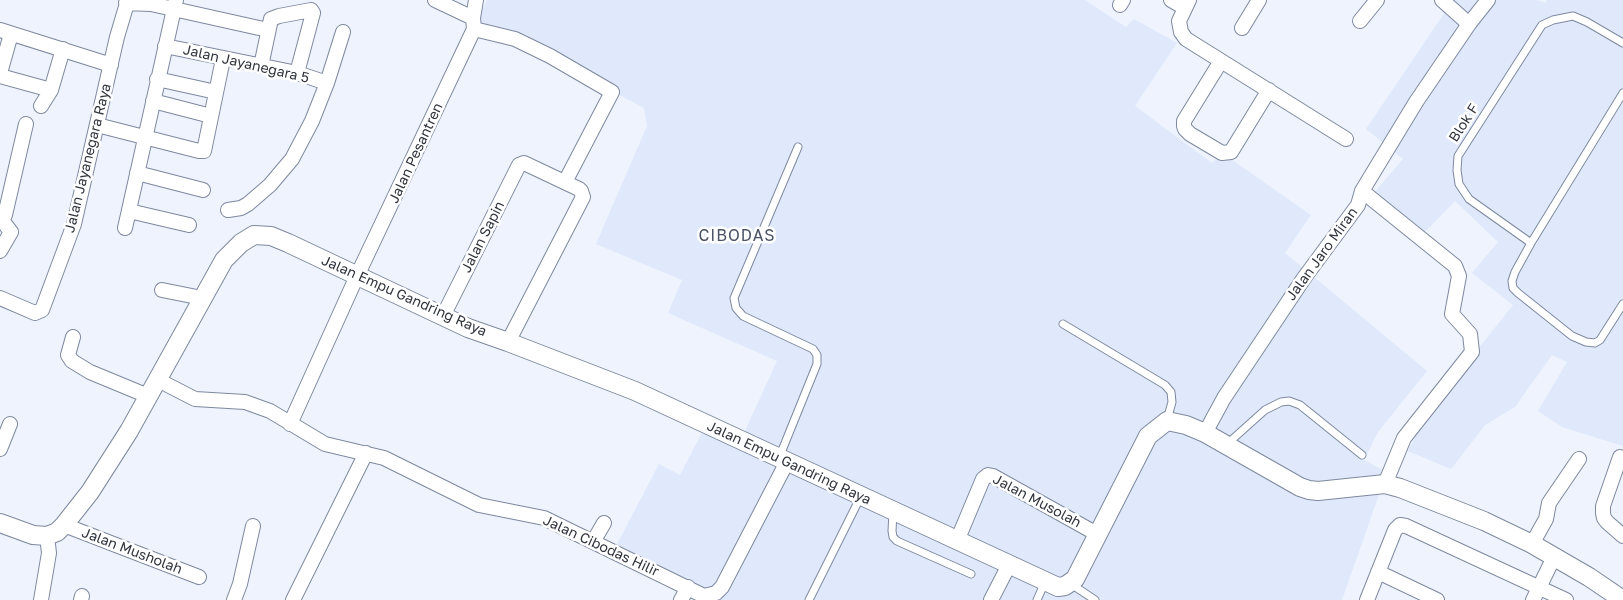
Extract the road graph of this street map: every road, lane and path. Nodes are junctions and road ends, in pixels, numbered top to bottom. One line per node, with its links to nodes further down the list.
1 (435, 0): 12 (street)
2 (476, 0): 12 (street, Jalan Pesantren)
3 (1171, 0): 10 (street)
4 (1259, 0): 14 (street)
5 (1377, 0): 11 (street)
6 (1442, 0): 13 (street)
7 (1488, 0): 13 (street, Jalan Jaro Miran)
8 (127, 2): 9 (street); 23 (street, Jalan Jayanegara Raya)
9 (175, 4): 15 (street); 19 (street)
10 (1187, 4): 22 (street)
11 (1360, 21)
12 (474, 24): 42 (street); 52 (street, Jalan Pesantren)
13 (1469, 24): 44 (street, Jalan Jaro Miran)
14 (1242, 28)
15 (268, 30): 24 (street); 25 (street)
16 (5, 32): 20 (street); 26 (street)
17 (343, 32): 28 (street)
18 (1623, 43): 50 (lane, Blok F)
19 (165, 46): 21 (street, Jalan Jayanegara 5); 27 (street)
20 (63, 49): 23 (street); 29 (street)
21 (223, 59): 24 (street, Jalan Jayanegara 5); 31 (street)
22 (1221, 61): 30 (street); 30 (street)
23 (111, 65): 37 (street, Jalan Jayanegara Raya)
24 (261, 66): 25 (street, Jalan Jayanegara 5)
25 (297, 73): 28 (street, Jalan Jayanegara 5)
26 (0, 74): 29 (street)
27 (157, 79): 31 (street); 33 (street)
28 (327, 83): 45 (street)
29 (51, 90): 34 (street)
30 (1269, 90): 39 (street)
31 (216, 92): 35 (street)
32 (1623, 93): 50 (lane)
33 (153, 101): 35 (street); 38 (street)
34 (41, 106)
35 (211, 116): 38 (street)
36 (26, 124): 47 (street)
37 (97, 125): 38 (street); 54 (street, Jalan Jayanegara Raya)
38 (144, 137): 41 (street)
39 (1346, 140)
40 (798, 147): 73 (lane)
41 (136, 173): 43 (street); 46 (street)
42 (565, 182): 57 (street, Jalan Sapin); 60 (street)
43 (203, 190)
44 (1362, 191): 66 (street, Jalan Jaro Miran); 74 (street)
45 (228, 210)
46 (128, 211): 48 (street); 49 (street)
47 (0, 219): 51 (street)
48 (188, 224)
49 (125, 228)
50 (1532, 243): 56 (lane)
51 (0, 251)
52 (357, 276): 55 (street, Jalan Empu Gandring Raya); 57 (street, Jalan Empu Gandring Raya); 65 (street)
53 (162, 290): 55 (street)
54 (0, 298)
55 (202, 298): 61 (street, Jalan Empu Gandring Raya)
56 (1623, 304)
57 (442, 316): 60 (street, Jalan Empu Gandring Raya)
58 (1063, 324): 63 (lane)
59 (73, 337): 62 (street)
60 (508, 342): 73 (street, Jalan Empu Gandring Raya)
61 (158, 380): 62 (street, Jalan Empu Gandring Raya); 65 (street, Jalan Cibodas Hilir)
62 (148, 396): 79 (street, Jalan Empu Gandring Raya)
63 (1167, 421): 66 (street); 81 (street)
64 (10, 424): 68 (street)
65 (290, 424): 69 (street, Jalan Cibodas Hilir)
66 (1205, 433): 67 (street)
67 (1226, 445): 70 (lane); 74 (street)
68 (0, 449)
69 (366, 453): 85 (street, Jalan Cibodas Hilir); 99 (street)
70 (1362, 455)
71 (1620, 457): 83 (street)
72 (1579, 459): 86 (street)
73 (783, 460): 75 (street, Jalan Empu Gandring Raya); 96 (street, Jalan Cibodas Hilir)
74 (1385, 484): 86 (street)
75 (861, 496): 76 (street, Jalan Empu Gandring Raya); 100 (lane)
76 (894, 511): 84 (street, Jalan Empu Gandring Raya); 90 (lane)
77 (0, 523): 82 (street)
78 (604, 523): 85 (street)
79 (64, 524): 82 (street, Jalan Empu Gandring Raya); 91 (street, Jalan Musholah)
80 (253, 526): 98 (street)
81 (1097, 534): 84 (street, Jalan Musolah); 93 (street)
82 (47, 536): 97 (street)
83 (1623, 536)
84 (957, 541): 88 (street, Jalan Empu Gandring Raya)
85 (593, 542): 96 (street, Jalan Cibodas Hilir)
86 (1532, 544): 87 (street)
87 (1554, 557): 94 (street); 95 (street)
88 (1009, 565): 92 (street, Jalan Empu Gandring Raya); 101 (street)
89 (1378, 572): 94 (street); 104 (street); 105 (street)
90 (971, 574)
91 (200, 577)
92 (1045, 582): 93 (street, Jalan Empu Gandring Raya); 102 (lane)
93 (1070, 584): 103 (lane)
94 (1539, 587): 106 (street); 107 (street)
95 (1621, 593)
96 (685, 594)
97 (41, 600)
98 (234, 600)
99 (293, 600)
100 (809, 600)
101 (991, 600)
102 (1036, 600)
103 (1095, 600)
104 (1368, 600)
105 (1437, 600)
106 (1533, 600)
107 (1566, 600)

